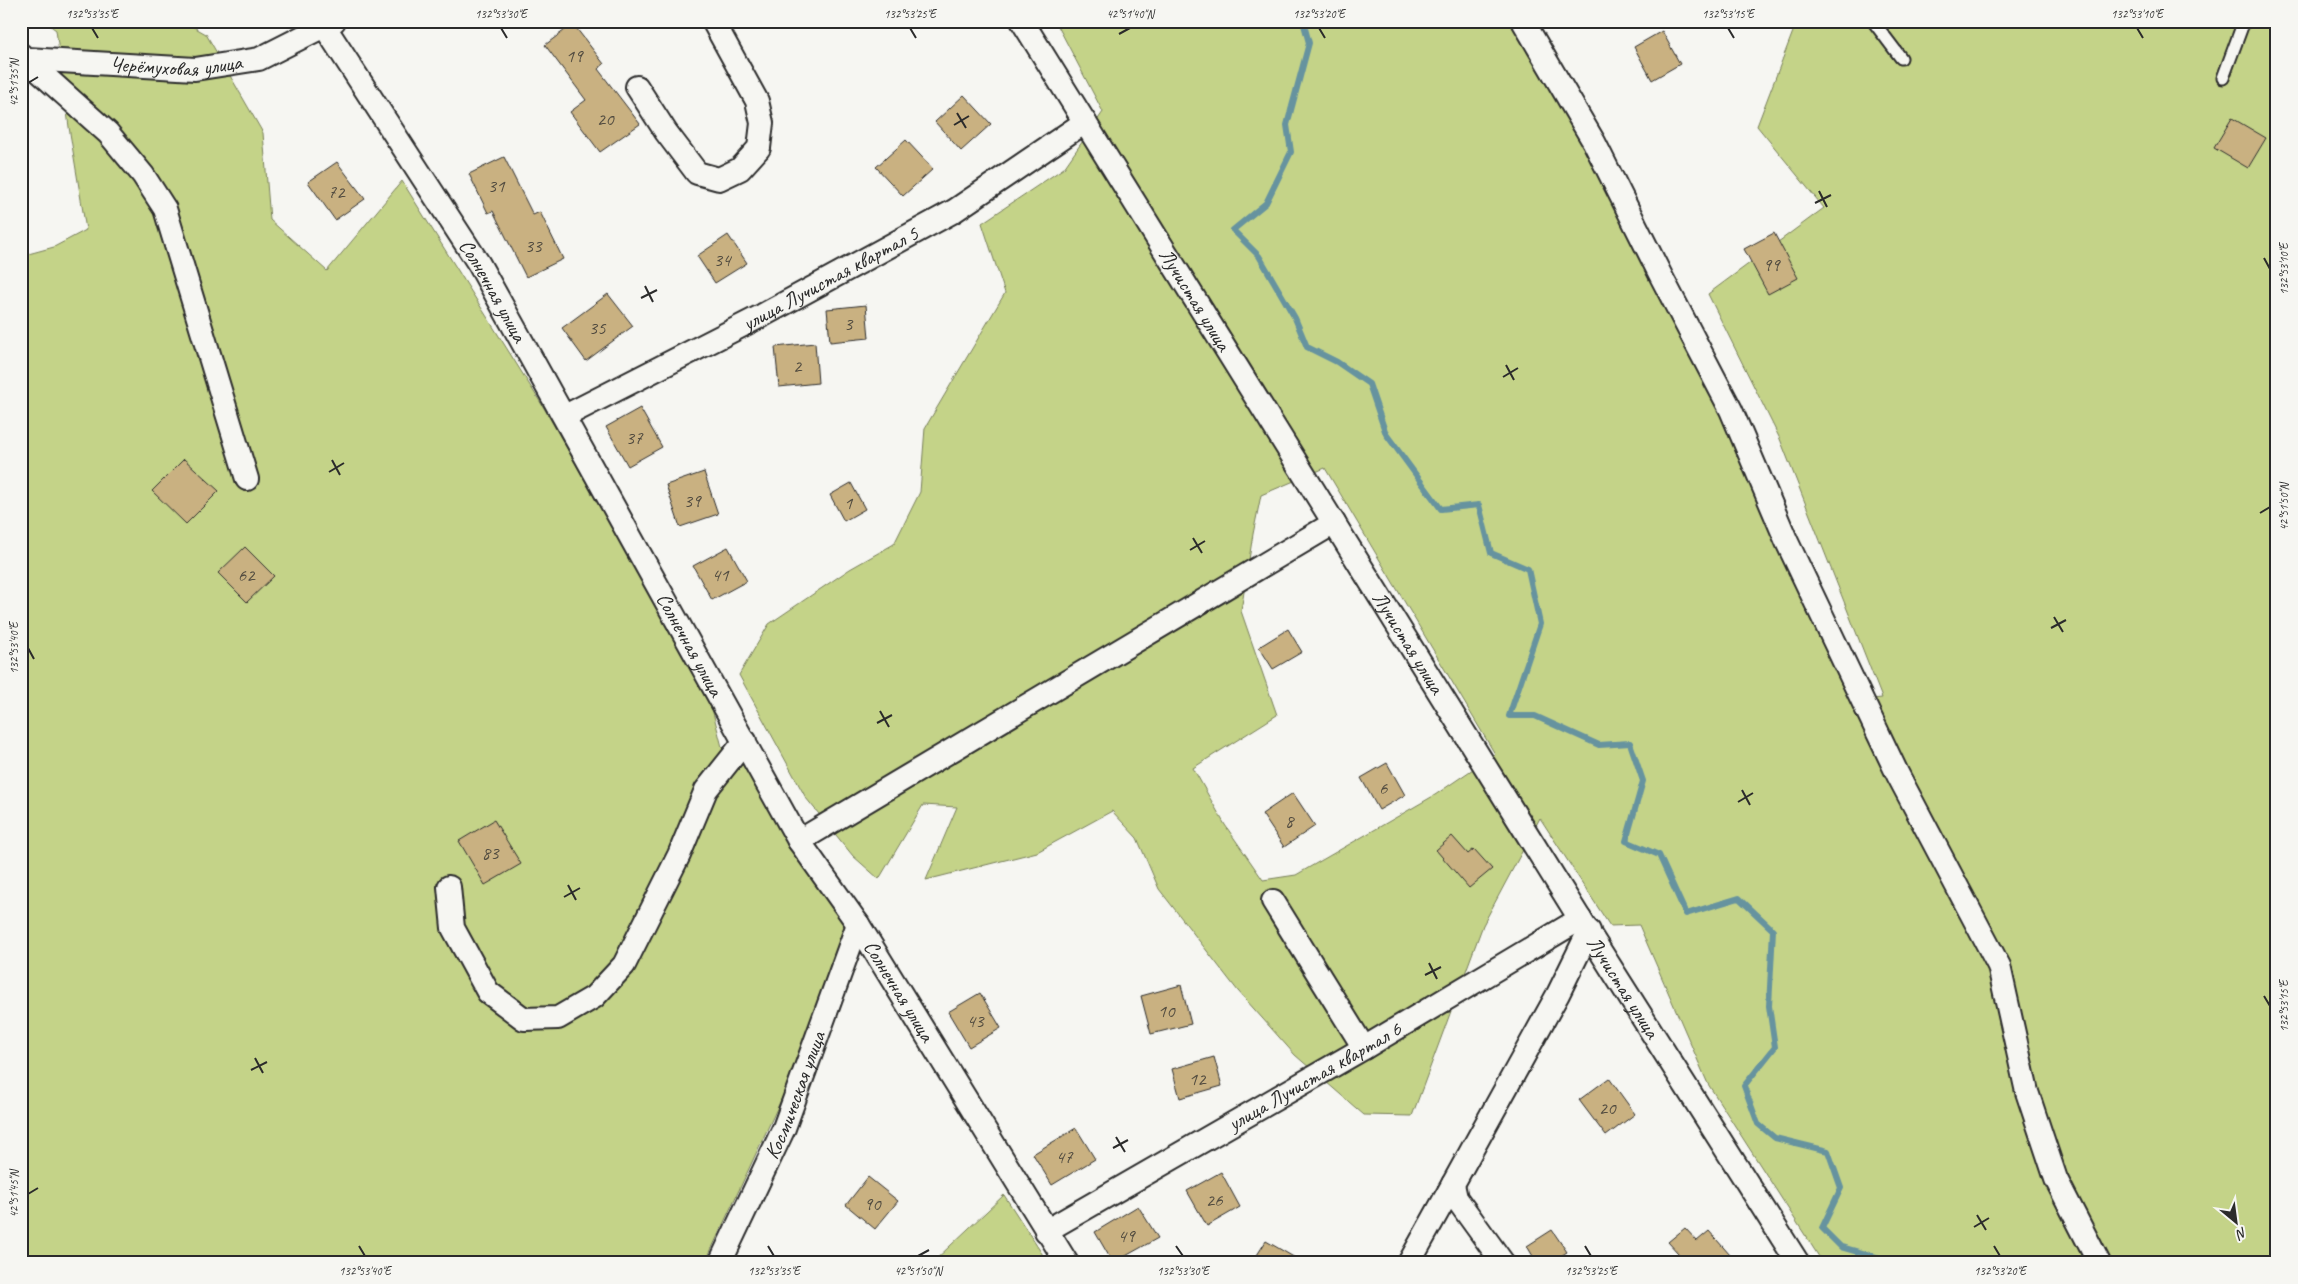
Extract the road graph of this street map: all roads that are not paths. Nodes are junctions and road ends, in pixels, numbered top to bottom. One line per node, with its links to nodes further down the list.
1 (713, 21): 10 (street)
2 (1022, 21): 11 (street, Лучистая улица)
3 (1524, 21): 29 (street)
4 (1872, 21): 8 (lane)
5 (2244, 21): 9 (lane)
6 (326, 23): 7 (street, Черёмуховая улица); 12 (street, Солнечная улица)
7 (23, 58): 13 (street)
8 (1901, 58)
9 (2223, 78)
10 (637, 87)
11 (1085, 122): 12 (street, улица Лучистая квартал 5); 14 (street, Лучистая улица)
12 (565, 416): 15 (street, Солнечная улица)
13 (247, 479)
14 (1334, 523): 16 (street); 20 (street, Лучистая улица)
15 (745, 741): 16 (street, Солнечная улица); 17 (street)
16 (799, 841): 19 (street, Солнечная улица)
17 (449, 887)
18 (1273, 902): 21 (street)
19 (858, 924): 23 (street, Солнечная улица); 24 (street, Космическая улица)
20 (1585, 925): 21 (street, улица Лучистая квартал 6); 22 (street); 28 (street, Лучистая улица)
21 (1364, 1048): 23 (street, улица Лучистая квартал 6)
22 (1453, 1184): 26 (street); 27 (street)
23 (1046, 1231): 25 (street, Солнечная улица)
24 (720, 1263)
25 (1067, 1263)
26 (1410, 1263)
27 (1503, 1263)
28 (1798, 1263)
29 (2099, 1263)

